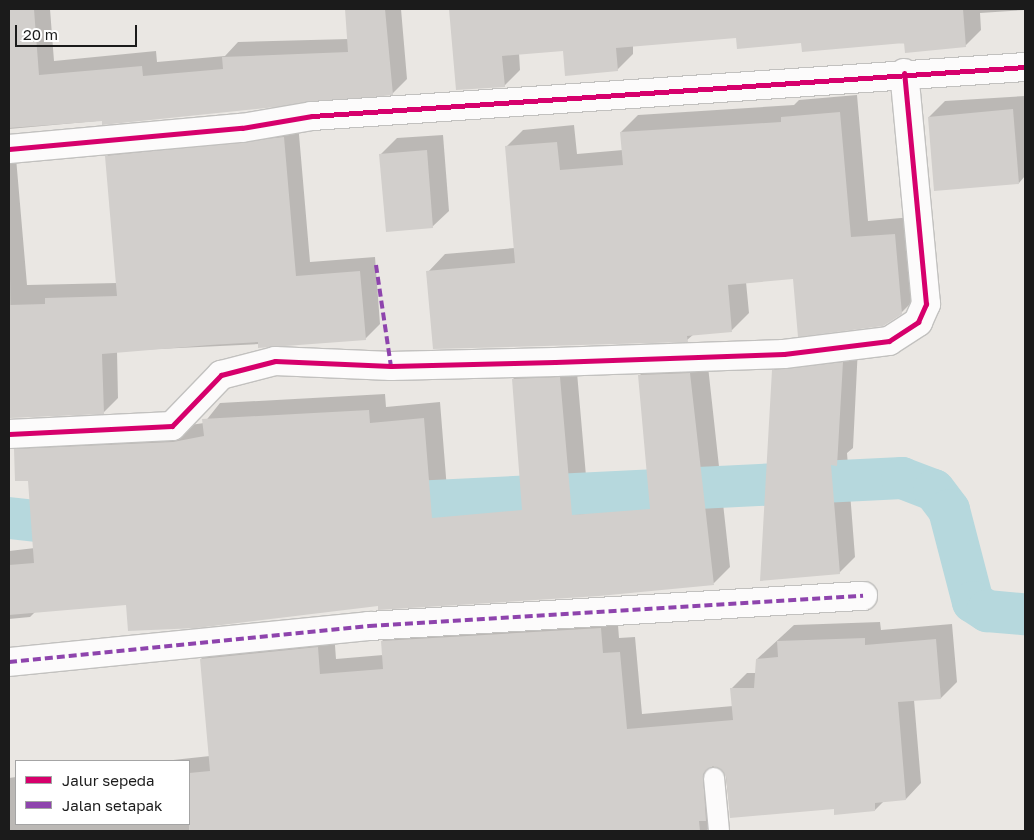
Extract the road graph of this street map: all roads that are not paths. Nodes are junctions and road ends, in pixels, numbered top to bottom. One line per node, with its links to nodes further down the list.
1 (1025, 66): 2 (street)
2 (904, 73): 3 (street); 4 (street)
3 (9, 149)
4 (9, 434)
5 (862, 596): 6 (street)
6 (9, 662)
7 (714, 778): 8 (lane)
8 (719, 831)

